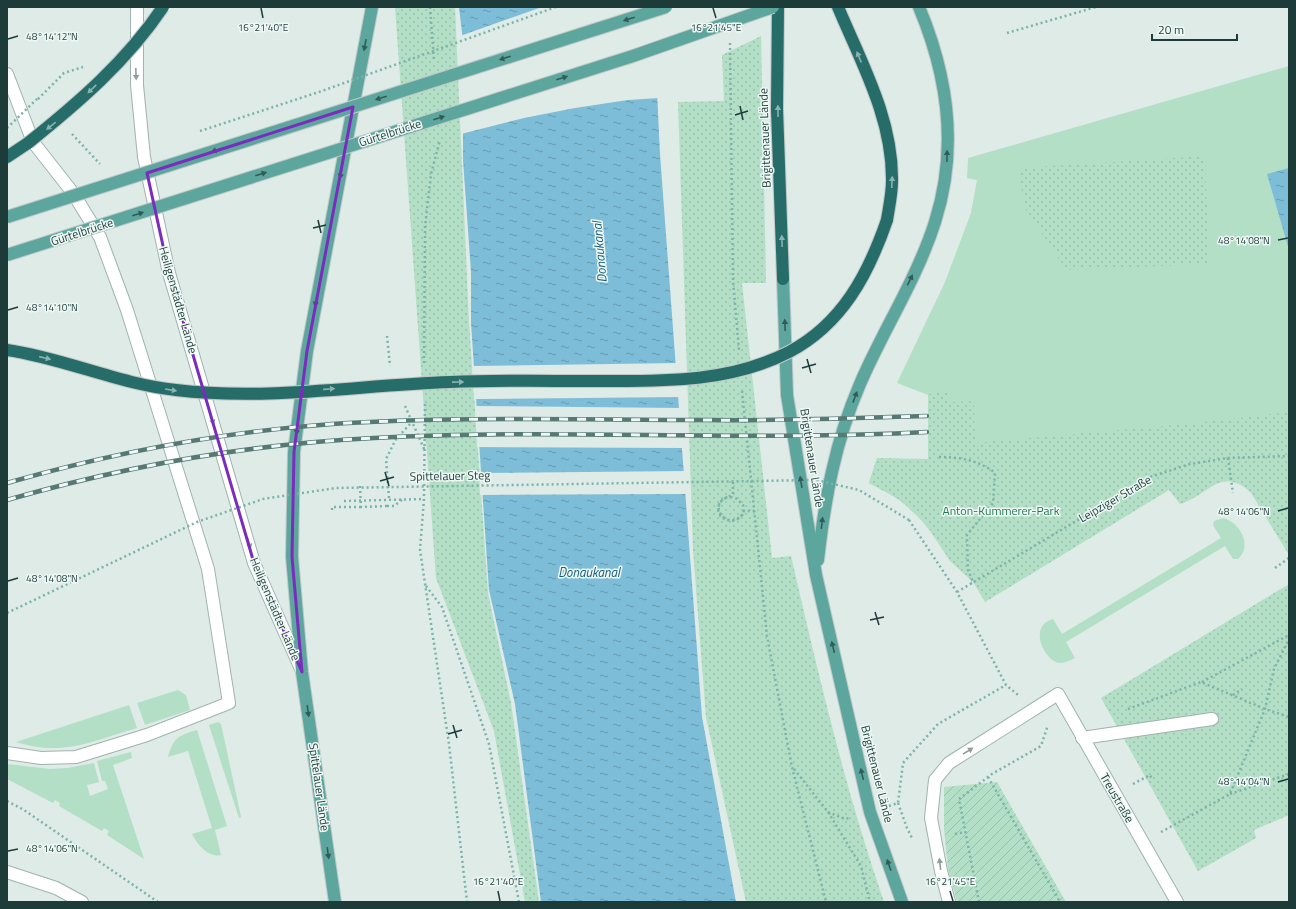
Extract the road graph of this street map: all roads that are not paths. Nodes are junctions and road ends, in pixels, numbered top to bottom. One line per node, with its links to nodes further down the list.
1 (137, 7): 16 (street, Heiligenstädter Lände, one-way to 16)
2 (163, 7): 10 (highway, one-way to 10, bridge)
3 (372, 7): 16 (main road, Heiligenstädter Lände, one-way to 16)
4 (666, 7): 11 (main road, one-way to 11, bridge)
5 (773, 7): 12 (main road, Gürtelbrücke, one-way to 5, bridge)
6 (778, 7): 13 (highway, Brigittenauer Lände, one-way to 6)
7 (838, 7): 14 (highway, one-way to 7, bridge)
8 (919, 7): 15 (main road, one-way to 8)
9 (7, 74): 19 (street)
10 (7, 157)
11 (7, 217)
12 (7, 256)
13 (783, 280): 15 (main road, Brigittenauer Lände, one-way to 13)
14 (7, 350)
15 (816, 575): 23 (main road, Brigittenauer Lände, one-way to 15)
16 (302, 672): 22 (main road, Spittelauer Lände, one-way to 22)
17 (1212, 719): 18 (street)
18 (1082, 738): 24 (street, Treustraße, one-way to 18); 25 (street, Treustraße)
19 (7, 753)
20 (7, 872): 21 (street)
21 (82, 902)
22 (335, 902)
23 (902, 902)
24 (949, 902)
25 (1177, 902)

